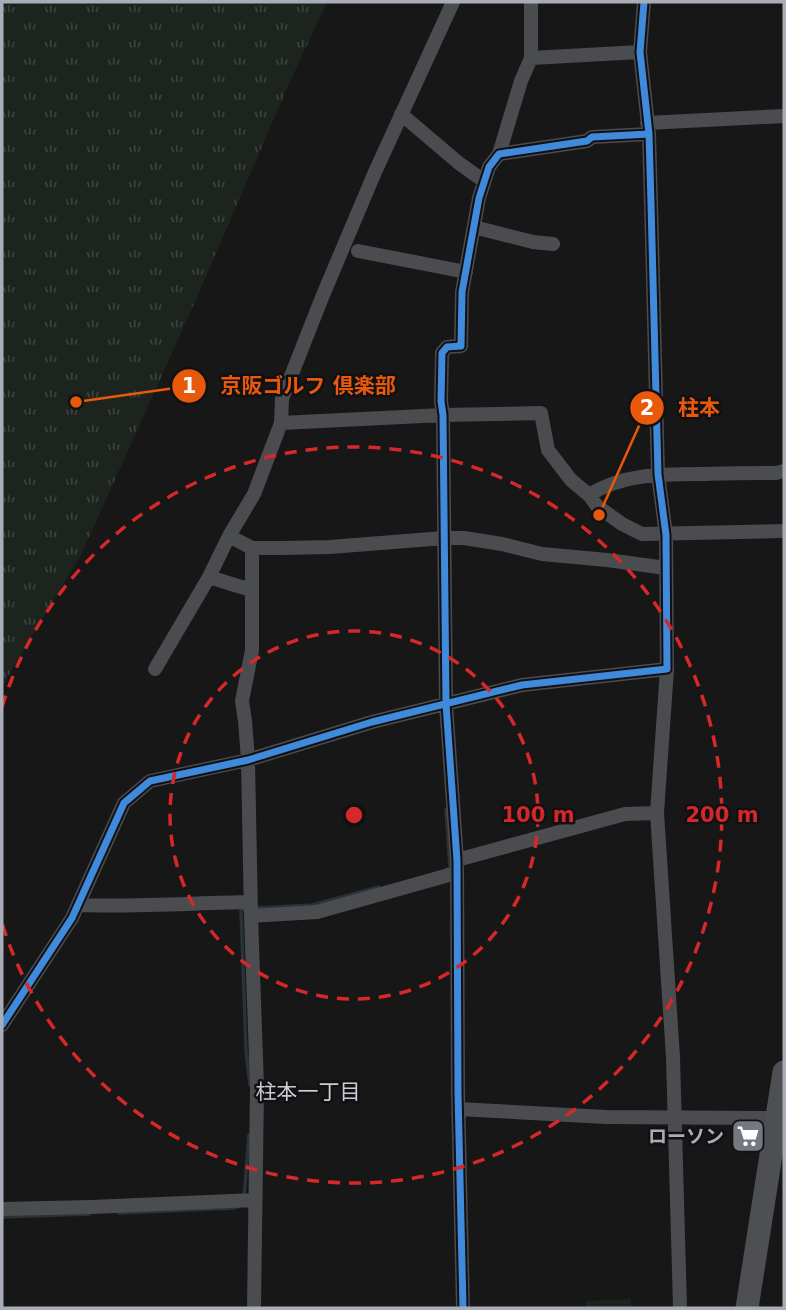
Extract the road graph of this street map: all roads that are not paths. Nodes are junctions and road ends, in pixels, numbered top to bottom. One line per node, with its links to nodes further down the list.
1 (453, 2): 6 (street)
2 (644, 2): 4 (street)
3 (531, 4): 5 (street)
4 (640, 52): 5 (street); 8 (street)
5 (531, 58): 9 (street)
6 (401, 114): 10 (street); 16 (street)
7 (784, 116): 8 (street)
8 (648, 129): 9 (street); 18 (street)
9 (499, 154): 10 (street)
10 (484, 181): 11 (street)
11 (474, 227): 12 (street); 14 (street)
12 (552, 244)
13 (358, 251): 14 (street)
14 (466, 272): 15 (street)
15 (443, 415): 16 (street); 19 (street); 23 (street)
16 (281, 423): 22 (street)
17 (784, 471): 18 (street)
18 (658, 474): 19 (street); 21 (street)
19 (589, 495): 21 (street)
20 (784, 531): 21 (street)
21 (666, 535): 25 (street)
22 (229, 536): 24 (street); 26 (street)
23 (444, 538): 24 (street); 25 (street); 30 (street)
24 (252, 548): 27 (street)
25 (666, 568): 29 (street)
26 (209, 577): 27 (street); 28 (street)
27 (251, 590): 31 (street)
28 (155, 669)
29 (667, 669): 30 (street); 32 (street)
30 (446, 704): 31 (street); 33 (street)
31 (248, 760): 34 (street); 35 (street)
32 (657, 813): 33 (street); 39 (street)
33 (457, 866): 35 (street); 38 (street)
34 (78, 905): 35 (street); 36 (street)
35 (251, 909): 42 (street)
36 (2, 1026)
37 (784, 1072): 40 (main road)
38 (459, 1109): 39 (street); 45 (street)
39 (674, 1118): 40 (street); 46 (street)
40 (777, 1118): 41 (main road)
41 (777, 1155): 47 (main road)
42 (255, 1200): 43 (street); 44 (street)
43 (2, 1209)
44 (254, 1308)
45 (463, 1308)
46 (680, 1308)
47 (747, 1308)

